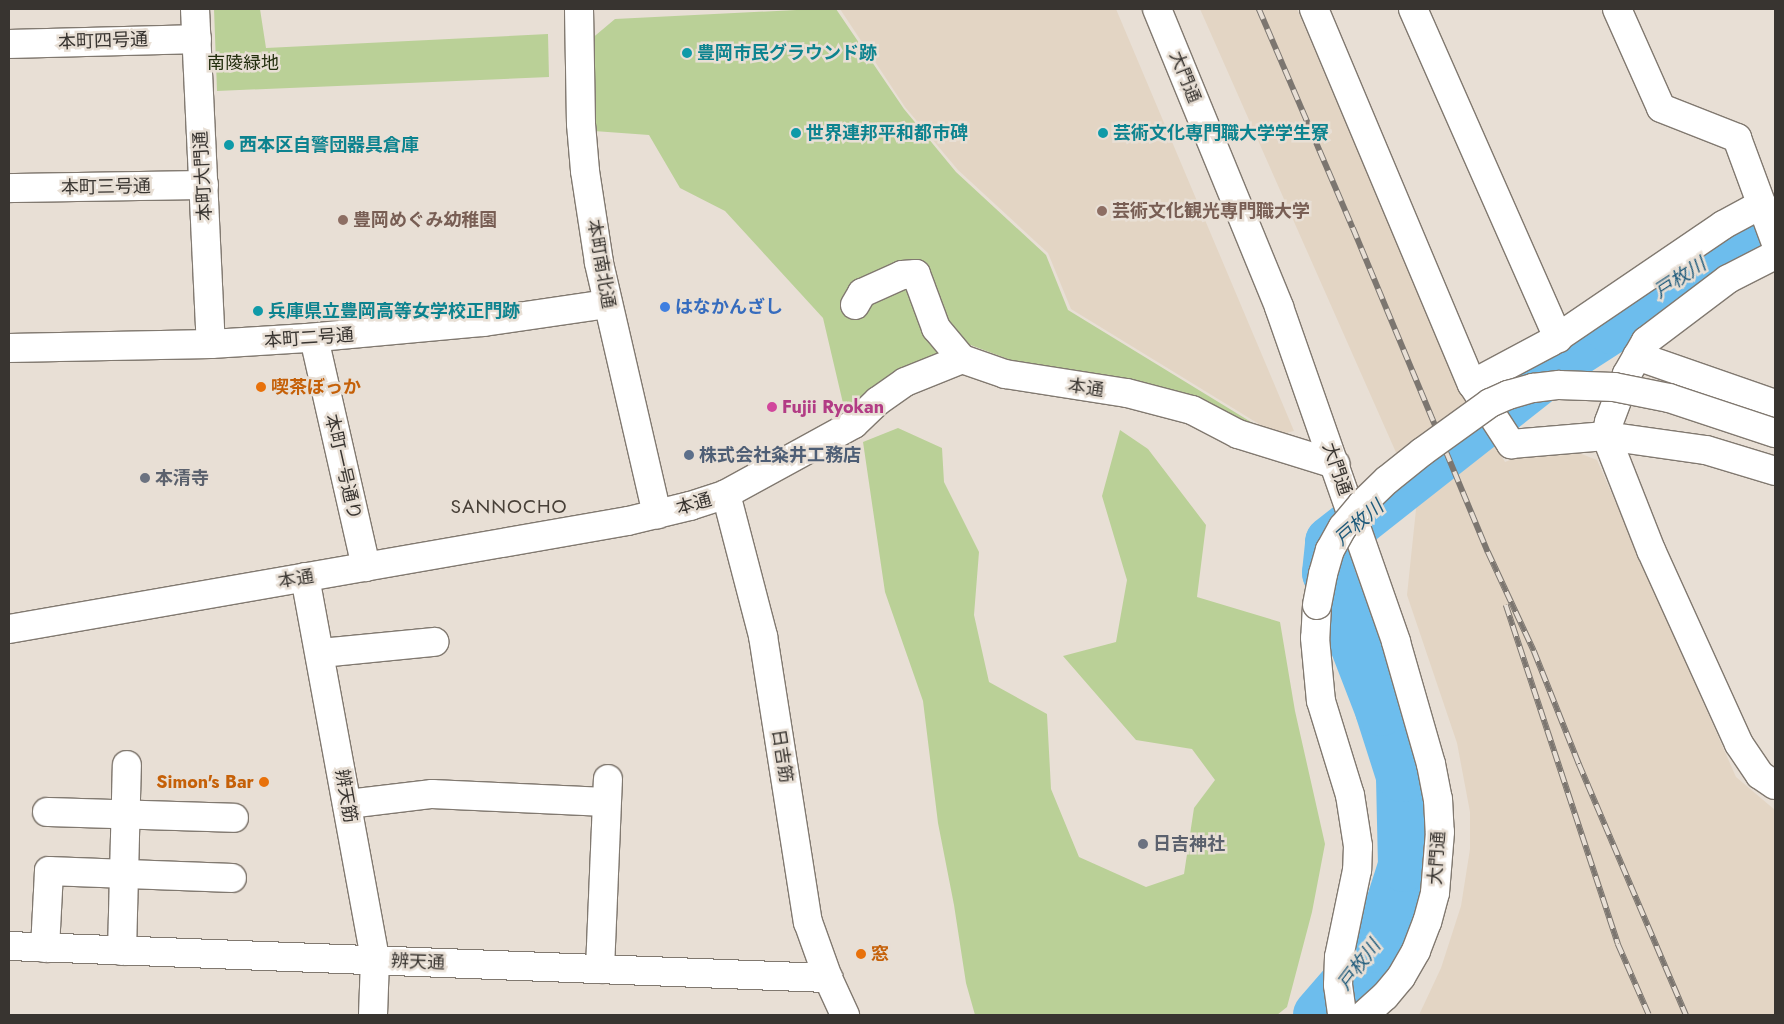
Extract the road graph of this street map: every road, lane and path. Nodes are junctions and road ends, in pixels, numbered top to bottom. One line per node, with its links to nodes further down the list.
1 (195, 9): 7 (street, 本町大門通)
2 (579, 9): 14 (street, 本町南北通)
3 (1157, 9): 26 (street, 大門通)
4 (1314, 9): 22 (street)
5 (1413, 9): 17 (street)
6 (1617, 9): 11 (street)
7 (197, 39): 8 (street, 本町四号通); 9 (street, 本町大門通)
8 (9, 44)
9 (204, 185): 10 (street, 本町三号通); 18 (street, 本町大門通)
10 (9, 188)
11 (1762, 204): 12 (street); 17 (street)
12 (1775, 241)
13 (1775, 255): 20 (street)
14 (608, 304): 16 (street, 本町二号通); 29 (street, 本町南北通)
15 (855, 305): 21 (street)
16 (314, 338): 18 (street, 本町二号通); 30 (street, 本町一号通り)
17 (1558, 338): 22 (street)
18 (211, 344): 19 (street, 本町二号通)
19 (9, 348)
20 (1638, 356): 23 (street); 25 (street)
21 (962, 359): 26 (street, 本通); 28 (street, 本通)
22 (1472, 384): 25 (street)
23 (1775, 404)
24 (1775, 433): 51 (street, bridge)
25 (1606, 436): 27 (street); 36 (street)
26 (1335, 464): 52 (street, 大門通)
27 (1775, 471)
28 (726, 494): 29 (street, 本通); 48 (street, 日吉筋)
29 (657, 514): 30 (street, 本通)
30 (366, 567): 31 (street, 本通)
31 (306, 577): 32 (street, 本通); 34 (street, 辨天筋)
32 (9, 629)
33 (434, 642): 34 (street)
34 (321, 652): 37 (street, 辨天筋)
35 (127, 765): 39 (street)
36 (1775, 785)
37 (348, 804): 46 (street, 辨天筋); 47 (street)
38 (47, 812): 39 (street)
39 (125, 814): 40 (street); 41 (street)
40 (234, 818)
41 (124, 874): 42 (street); 44 (street); 45 (street)
42 (232, 878)
43 (9, 946): 44 (street, 辨天通)
44 (45, 948): 45 (street, 辨天通)
45 (122, 951): 46 (street, 辨天通)
46 (375, 960): 47 (street, 辨天通); 49 (street, 辨天筋)
47 (600, 969): 48 (street, 辨天通)
48 (828, 978): 50 (street, 日吉筋)
49 (374, 1015)
50 (845, 1015)
51 (1342, 1015)
52 (1364, 1015)

